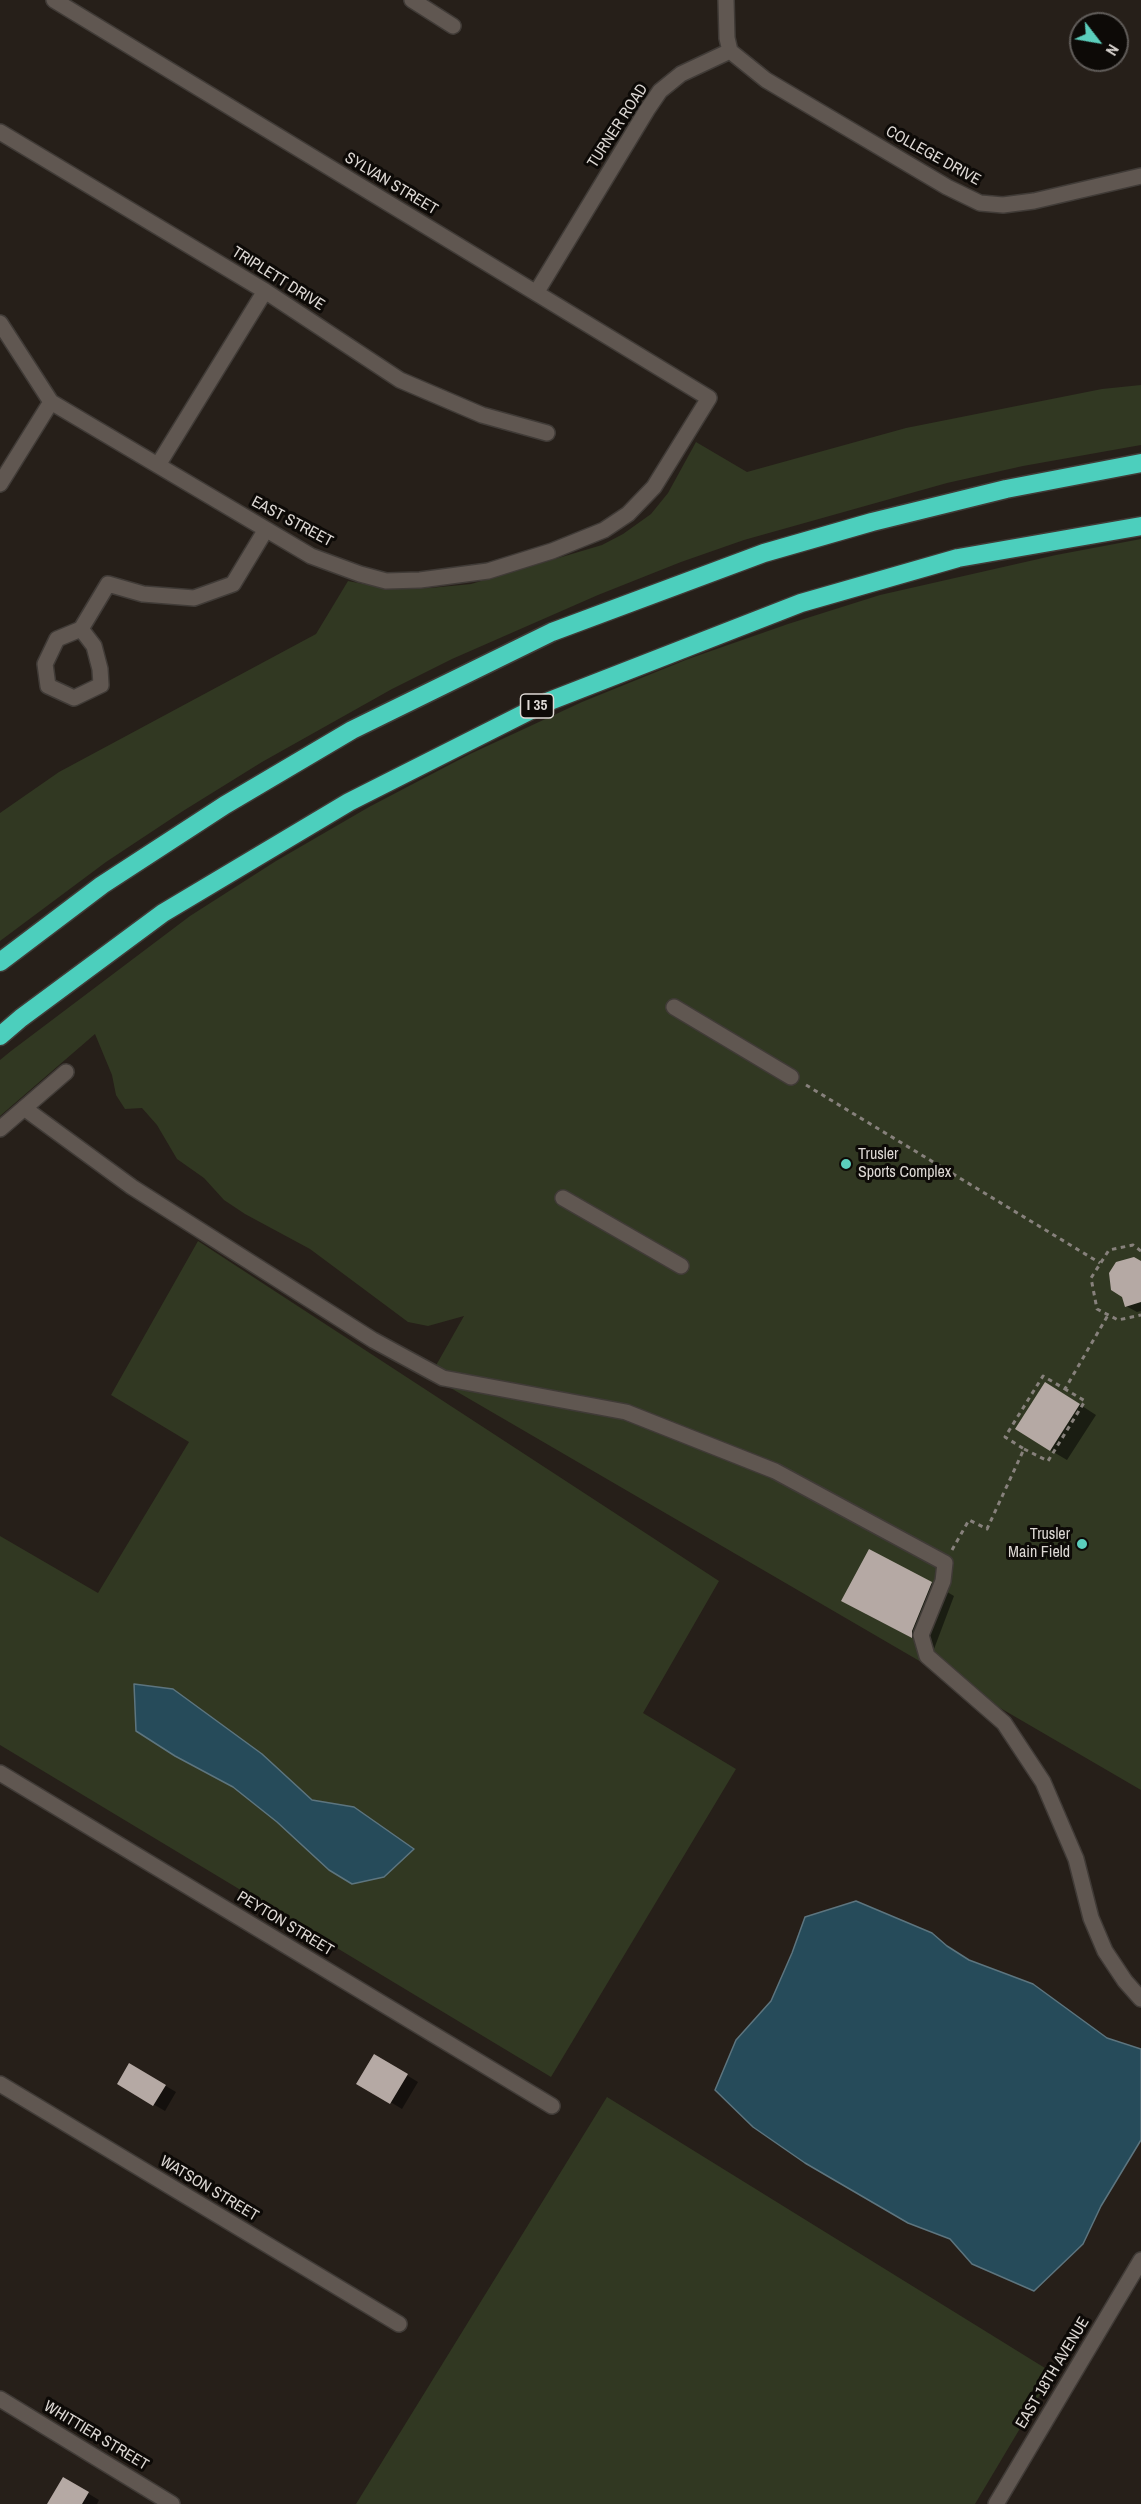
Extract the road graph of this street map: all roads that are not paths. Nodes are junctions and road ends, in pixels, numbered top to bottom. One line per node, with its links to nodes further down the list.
1 (54, 0): 9 (street, SYLVAN STREET)
2 (412, 0): 4 (street)
3 (726, 0): 5 (street)
4 (453, 26)
5 (730, 51): 7 (street, COLLEGE DRIVE); 9 (street, TURNER ROAD)
6 (0, 132): 8 (street, TRIPLETT DRIVE)
7 (1141, 176)
8 (265, 291): 13 (street, TRIPLETT DRIVE); 15 (street)
9 (536, 293): 11 (street, SYLVAN STREET)
10 (0, 322): 12 (street, EAST STREET)
11 (709, 398): 18 (street, EAST STREET)
12 (51, 402): 15 (street, EAST STREET); 16 (street)
13 (546, 433)
14 (1141, 463): 20 (highway)
15 (158, 465): 18 (street, EAST STREET)
16 (0, 484)
17 (1141, 526): 22 (highway, I 35)
18 (265, 531): 19 (street)
19 (81, 629): 19 (street)
20 (0, 962)
21 (674, 1007): 24 (street)
22 (0, 1036)
23 (66, 1072): 25 (street)
24 (791, 1077)
25 (24, 1108): 26 (street); 30 (street)
26 (0, 1129)
27 (562, 1198): 28 (street)
28 (681, 1266)
29 (0, 1773): 32 (street, PEYTON STREET)
30 (1141, 1999)
31 (0, 2084): 34 (street, WATSON STREET)
32 (552, 2106)
33 (1141, 2260): 38 (street, EAST 18TH AVENUE)
34 (399, 2324)
35 (0, 2399): 36 (street, WHITTIER STREET)
36 (151, 2498): 37 (street, WHITTIER STREET)
37 (172, 2504)
38 (996, 2504)

